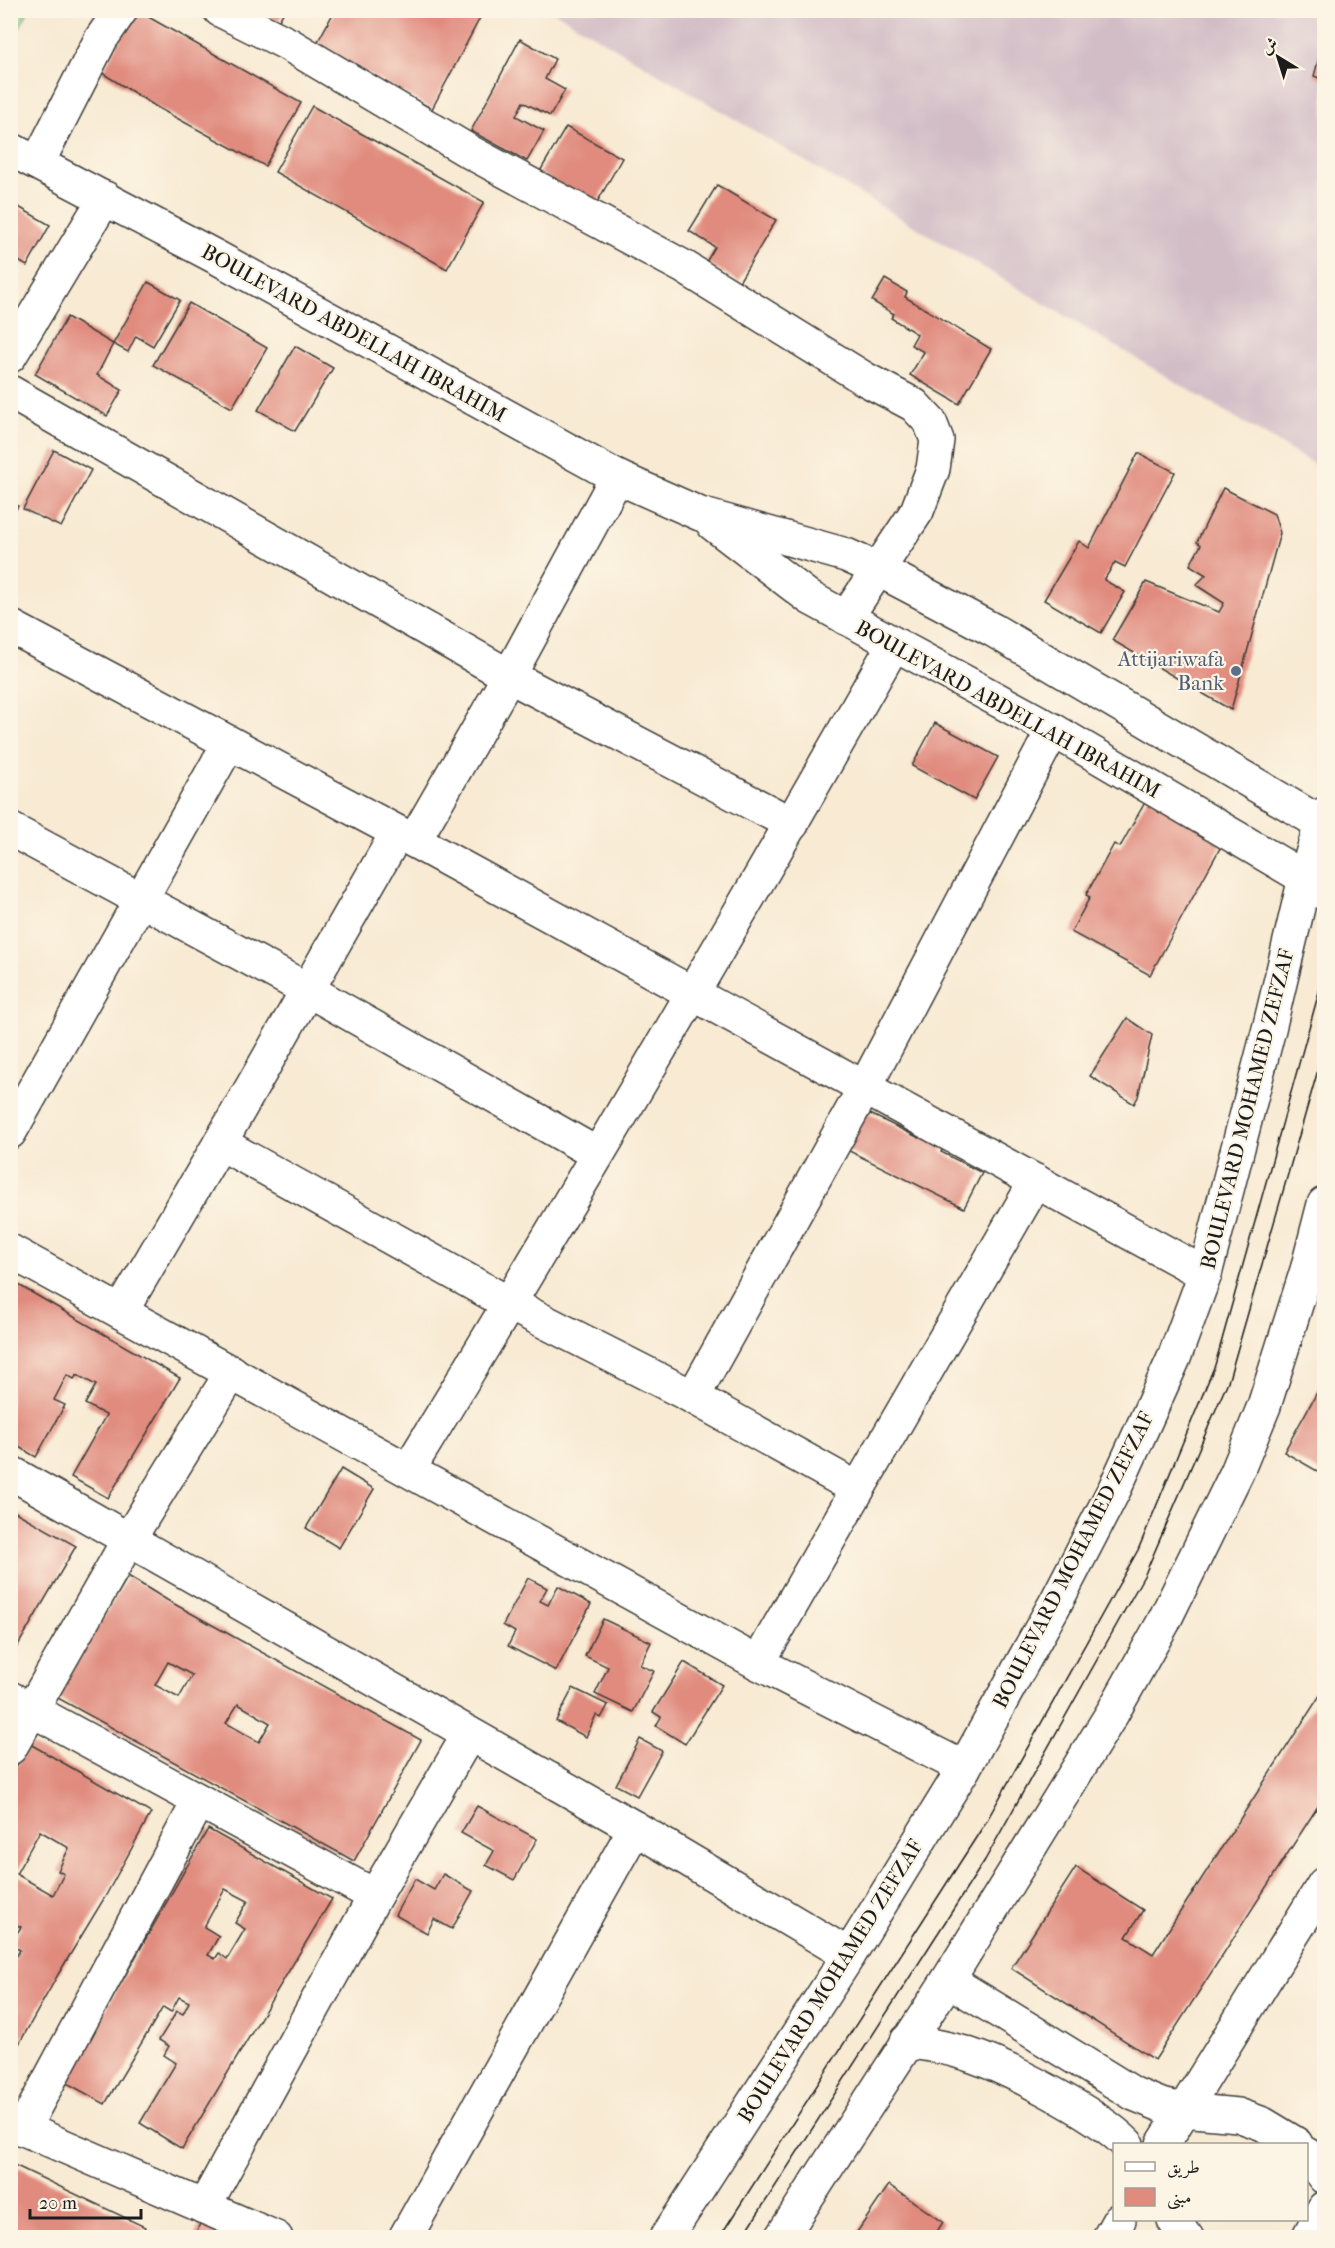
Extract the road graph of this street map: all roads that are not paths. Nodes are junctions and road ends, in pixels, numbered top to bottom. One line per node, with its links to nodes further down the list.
1 (121, 10): 3 (street)
2 (220, 10): 9 (street)
3 (24, 156): 4 (street, BOULEVARD ABDELLAH IBRAHIM)
4 (105, 198): 5 (street); 7 (street, BOULEVARD ABDELLAH IBRAHIM)
5 (10, 356)
6 (10, 392): 13 (street)
7 (617, 477): 8 (street, BOULEVARD ABDELLAH IBRAHIM); 13 (street)
8 (700, 513): 9 (street, BOULEVARD ABDELLAH IBRAHIM); 10 (street, BOULEVARD ABDELLAH IBRAHIM)
9 (879, 570): 10 (street); 16 (street, BOULEVARD ABDELLAH IBRAHIM)
10 (846, 618): 12 (street, BOULEVARD ABDELLAH IBRAHIM)
11 (10, 626): 15 (street)
12 (894, 644): 14 (street, BOULEVARD ABDELLAH IBRAHIM); 17 (street)
13 (509, 676): 17 (street); 19 (street)
14 (1053, 730): 20 (street, BOULEVARD ABDELLAH IBRAHIM); 24 (street)
15 (229, 742): 19 (street); 21 (street)
16 (1324, 821): 20 (street, BOULEVARD MOHAMED ZEFZAF)
17 (792, 824): 23 (street)
18 (10, 829): 21 (street)
19 (405, 837): 22 (street); 23 (street)
20 (1315, 886): 31 (street, BOULEVARD MOHAMED ZEFZAF)
21 (140, 899): 22 (street); 25 (street)
22 (308, 990): 26 (street); 27 (street)
23 (692, 994): 24 (street); 27 (street)
24 (865, 1087): 28 (street); 35 (street)
25 (10, 1132)
26 (220, 1143): 32 (street); 33 (street)
27 (597, 1154): 32 (street)
28 (1036, 1181): 31 (street); 38 (street)
29 (1324, 1204): 50 (street)
30 (10, 1251): 33 (street)
31 (1205, 1274): 44 (street, BOULEVARD MOHAMED ZEFZAF)
32 (510, 1304): 35 (street); 36 (street)
33 (121, 1312): 34 (street)
34 (232, 1372): 36 (street); 39 (street)
35 (693, 1397): 38 (street)
36 (409, 1469): 40 (street)
37 (10, 1472): 39 (street)
38 (858, 1489): 40 (street)
39 (129, 1539): 41 (street); 42 (street)
40 (758, 1663): 44 (street)
41 (21, 1704): 43 (street); 45 (street)
42 (469, 1734): 46 (street); 48 (street)
43 (10, 1748)
44 (964, 1768): 49 (street, BOULEVARD MOHAMED ZEFZAF)
45 (199, 1801): 48 (street); 53 (street)
46 (635, 1828): 49 (street); 63 (street)
47 (1324, 1884): 52 (street)
48 (375, 1896): 59 (street)
49 (849, 1955): 64 (street, BOULEVARD MOHAMED ZEFZAF)
50 (948, 1980): 51 (street); 52 (street)
51 (907, 2041): 54 (street); 65 (street)
52 (1183, 2110): 55 (street); 56 (street)
53 (17, 2126): 59 (street)
54 (1124, 2143)
55 (1164, 2143)
56 (1294, 2143)
57 (1308, 2157): 58 (street)
58 (1324, 2178)
59 (204, 2207): 62 (street)
60 (1118, 2221): 66 (street)
61 (1175, 2221): 67 (street)
62 (276, 2238)
63 (405, 2238)
64 (666, 2238)
65 (781, 2238)
66 (1109, 2238)
67 (1186, 2238)

